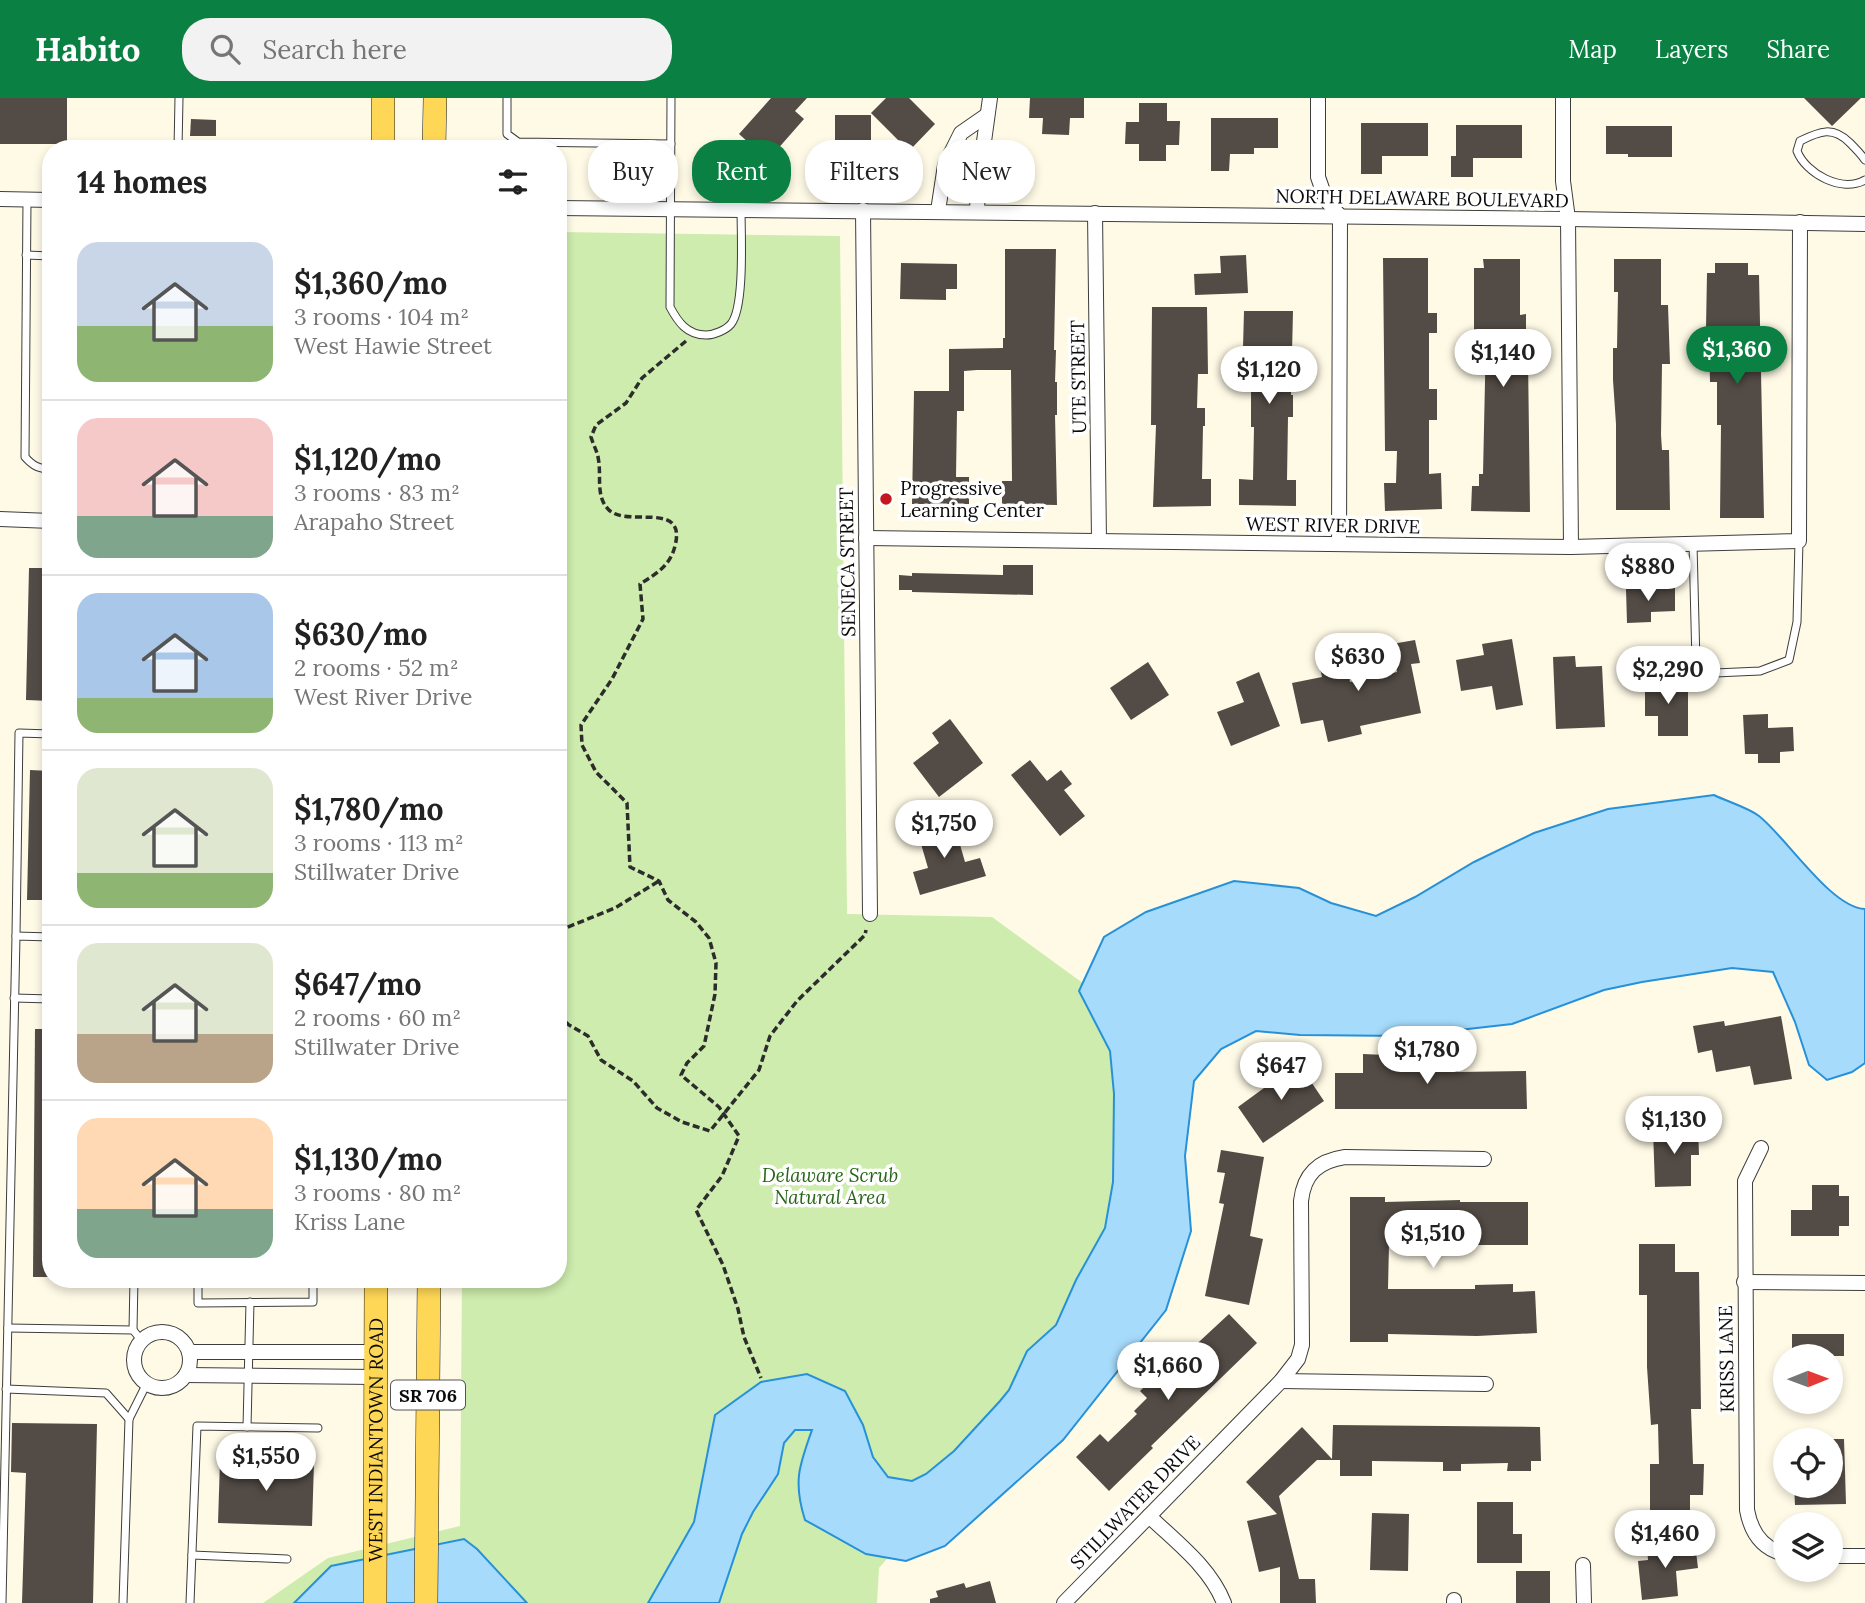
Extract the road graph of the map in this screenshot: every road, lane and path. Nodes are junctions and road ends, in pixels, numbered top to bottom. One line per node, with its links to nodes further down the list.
1 (179, 98): 10 (lane)
2 (383, 98): 11 (main road)
3 (435, 98): 12 (main road)
4 (507, 98): 13 (lane)
5 (671, 98): 14 (lane)
6 (990, 98): 9 (street)
7 (1318, 98): 30 (street)
8 (1563, 98): 31 (street)
9 (987, 115): 27 (street); 28 (street)
10 (178, 140)
11 (383, 140)
12 (433, 140)
13 (516, 140)
14 (671, 140)
15 (567, 143): 16 (lane)
16 (588, 143)
17 (1865, 160): 18 (lane)
18 (1865, 180)
19 (0, 199): 20 (street)
20 (27, 199): 21 (street); 34 (lane)
21 (42, 200)
22 (671, 203): 24 (lane)
23 (567, 208): 24 (street, NORTH DELAWARE BOULEVARD)
24 (671, 208): 25 (street, NORTH DELAWARE BOULEVARD); 36 (lane)
25 (741, 209): 26 (street, NORTH DELAWARE BOULEVARD); 36 (lane)
26 (863, 210): 27 (street, NORTH DELAWARE BOULEVARD); 40 (street, SENECA STREET)
27 (937, 211): 28 (street, NORTH DELAWARE BOULEVARD)
28 (977, 212): 29 (street, NORTH DELAWARE BOULEVARD)
29 (1095, 213): 30 (street, NORTH DELAWARE BOULEVARD); 41 (street, UTE STREET)
30 (1340, 216): 31 (street, NORTH DELAWARE BOULEVARD); 43 (street)
31 (1568, 219): 32 (street, NORTH DELAWARE BOULEVARD); 45 (street)
32 (1800, 222): 33 (street, NORTH DELAWARE BOULEVARD); 42 (street)
33 (1865, 224)
34 (26, 255): 35 (lane); 37 (lane)
35 (42, 256)
36 (694, 334): 47 (path)
37 (42, 469)
38 (0, 519): 39 (street)
39 (42, 521)
40 (866, 538): 41 (street, WEST RIVER DRIVE); 48 (street, SENECA STREET)
41 (1098, 541): 43 (street, WEST RIVER DRIVE)
42 (1799, 541): 44 (street, WEST RIVER DRIVE); 44 (lane)
43 (1339, 544): 45 (street, WEST RIVER DRIVE)
44 (1693, 544): 45 (street, WEST RIVER DRIVE)
45 (1571, 547)
46 (42, 734): 50 (lane)
47 (659, 881): 49 (path); 55 (path)
48 (870, 914): 55 (path)
49 (567, 927)
50 (16, 936): 51 (lane); 52 (lane)
51 (42, 937)
52 (15, 998): 53 (lane); 66 (lane)
53 (42, 999)
54 (567, 1023): 55 (path)
55 (723, 1114): 74 (path)
56 (1761, 1148): 58 (street, KRISS LANE)
57 (1484, 1159): 75 (street, STILLWATER DRIVE)
58 (1744, 1282): 59 (street); 83 (street, KRISS LANE)
59 (1865, 1283)
60 (134, 1288): 67 (lane)
61 (198, 1288): 65 (lane)
62 (313, 1288): 65 (lane)
63 (376, 1288): 70 (main road, WEST INDIANTOWN ROAD / SR 706)
64 (429, 1288): 93 (main road, SR 706)
65 (250, 1302): 69 (lane)
66 (8, 1328): 67 (lane); 78 (lane)
67 (137, 1335): 68 (street); 76 (street)
68 (189, 1352): 69 (street); 71 (street)
69 (249, 1352): 70 (street); 72 (lane)
70 (376, 1352): 73 (main road, WEST INDIANTOWN ROAD / SR 706)
71 (186, 1375): 72 (street); 76 (street)
72 (248, 1376): 73 (street); 80 (lane)
73 (376, 1377): 92 (main road, WEST INDIANTOWN ROAD / SR 706)
74 (761, 1378)
75 (1281, 1381): 77 (street); 82 (street, STILLWATER DRIVE)
76 (148, 1383): 79 (lane)
77 (1486, 1384)
78 (6, 1390): 79 (lane); 89 (lane)
79 (128, 1419): 90 (lane)
80 (247, 1427): 81 (lane); 84 (lane)
81 (318, 1428)
82 (1149, 1516): 94 (street, STILLWATER DRIVE); 95 (street)
83 (1773, 1549)
84 (192, 1555): 87 (lane); 91 (lane)
85 (1843, 1556): 86 (street)
86 (1865, 1556)
87 (286, 1559)
88 (1583, 1565): 96 (street)
89 (2, 1603)
90 (123, 1603)
91 (190, 1603)
92 (375, 1603)
93 (426, 1603)
94 (1064, 1603)
95 (1224, 1603)
96 (1584, 1603)

